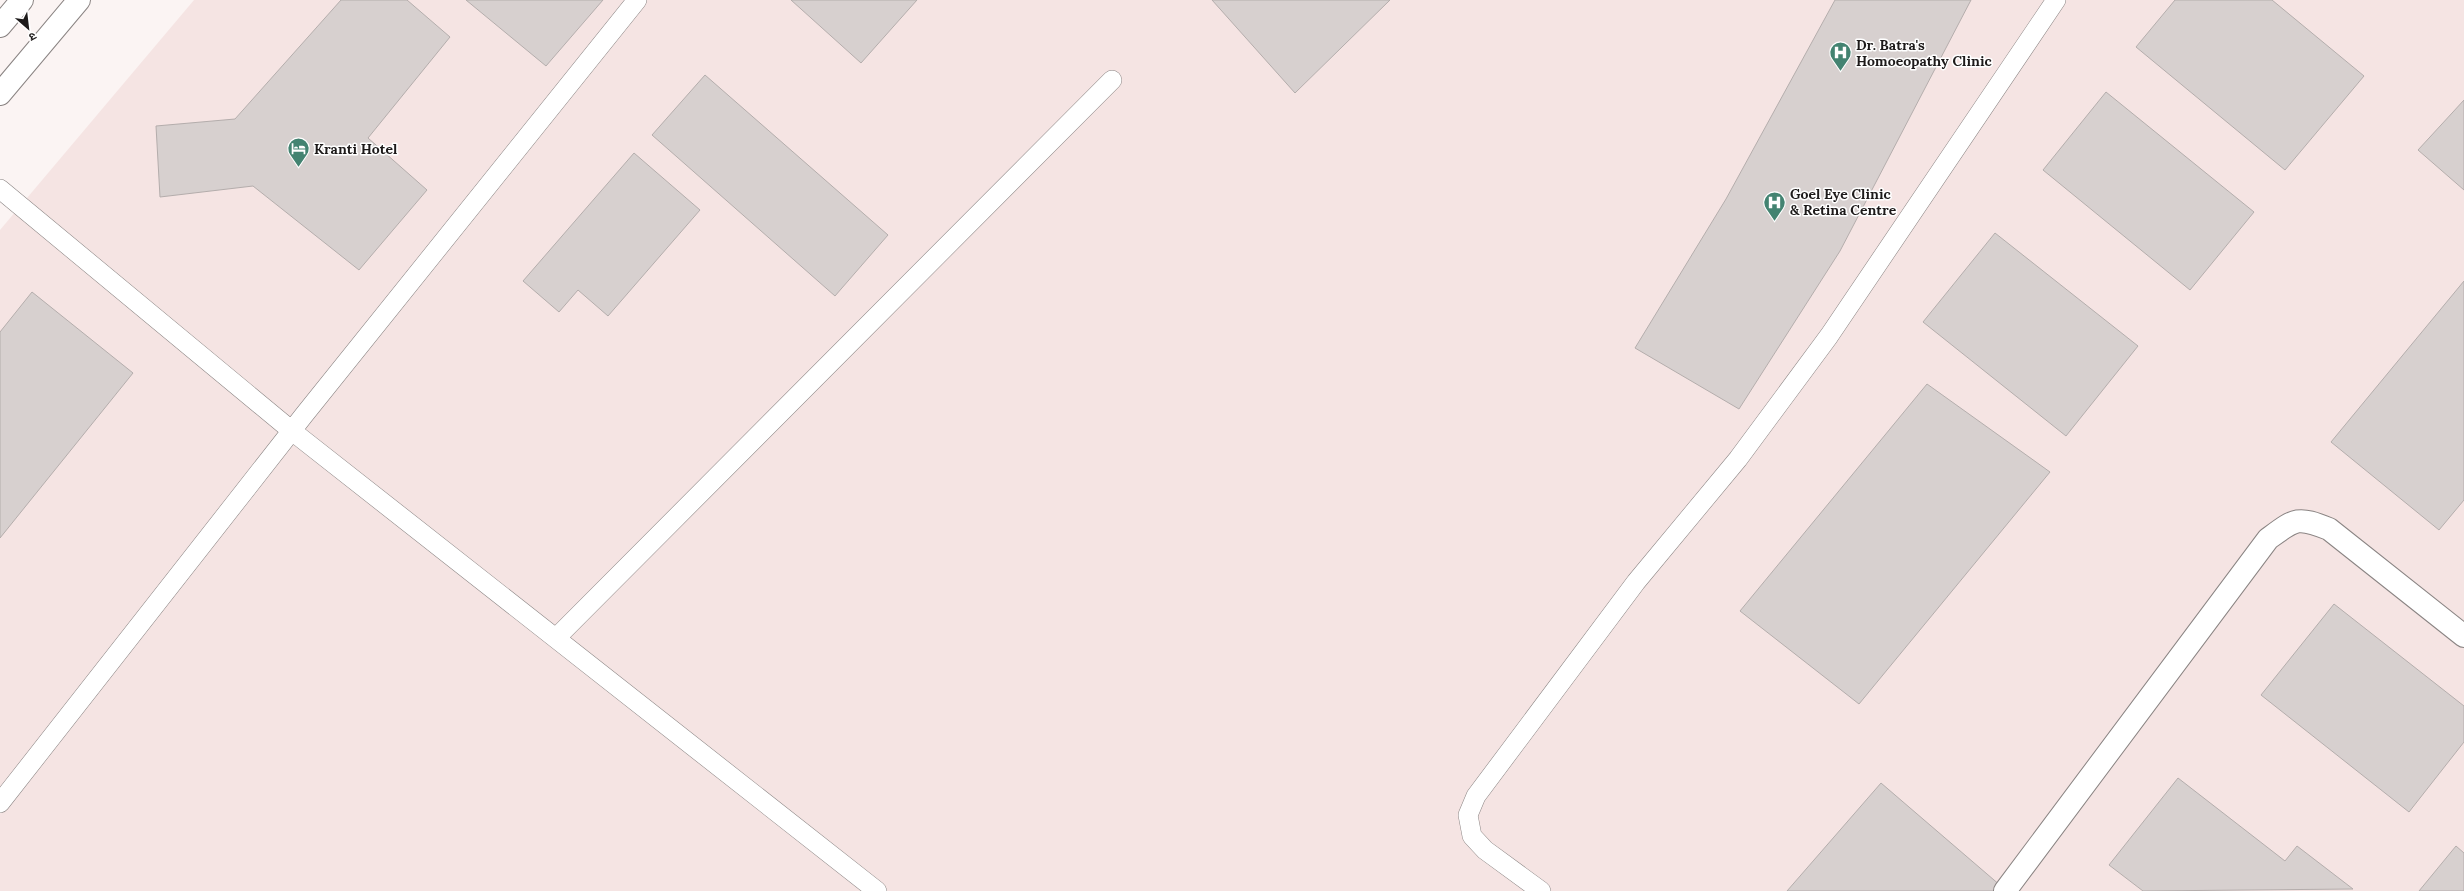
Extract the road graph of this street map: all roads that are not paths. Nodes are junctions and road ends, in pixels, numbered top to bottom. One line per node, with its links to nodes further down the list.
1 (22, 0): 5 (street)
2 (79, 0): 7 (street)
3 (637, 0): 9 (lane)
4 (2056, 0): 14 (lane)
5 (0, 26)
6 (1112, 80): 11 (lane)
7 (0, 94)
8 (0, 189): 9 (lane)
9 (292, 431): 11 (lane); 12 (lane)
10 (2464, 636): 15 (street)
11 (556, 638): 13 (lane)
12 (0, 803)
13 (877, 891)
14 (1541, 891)
15 (2004, 891)

